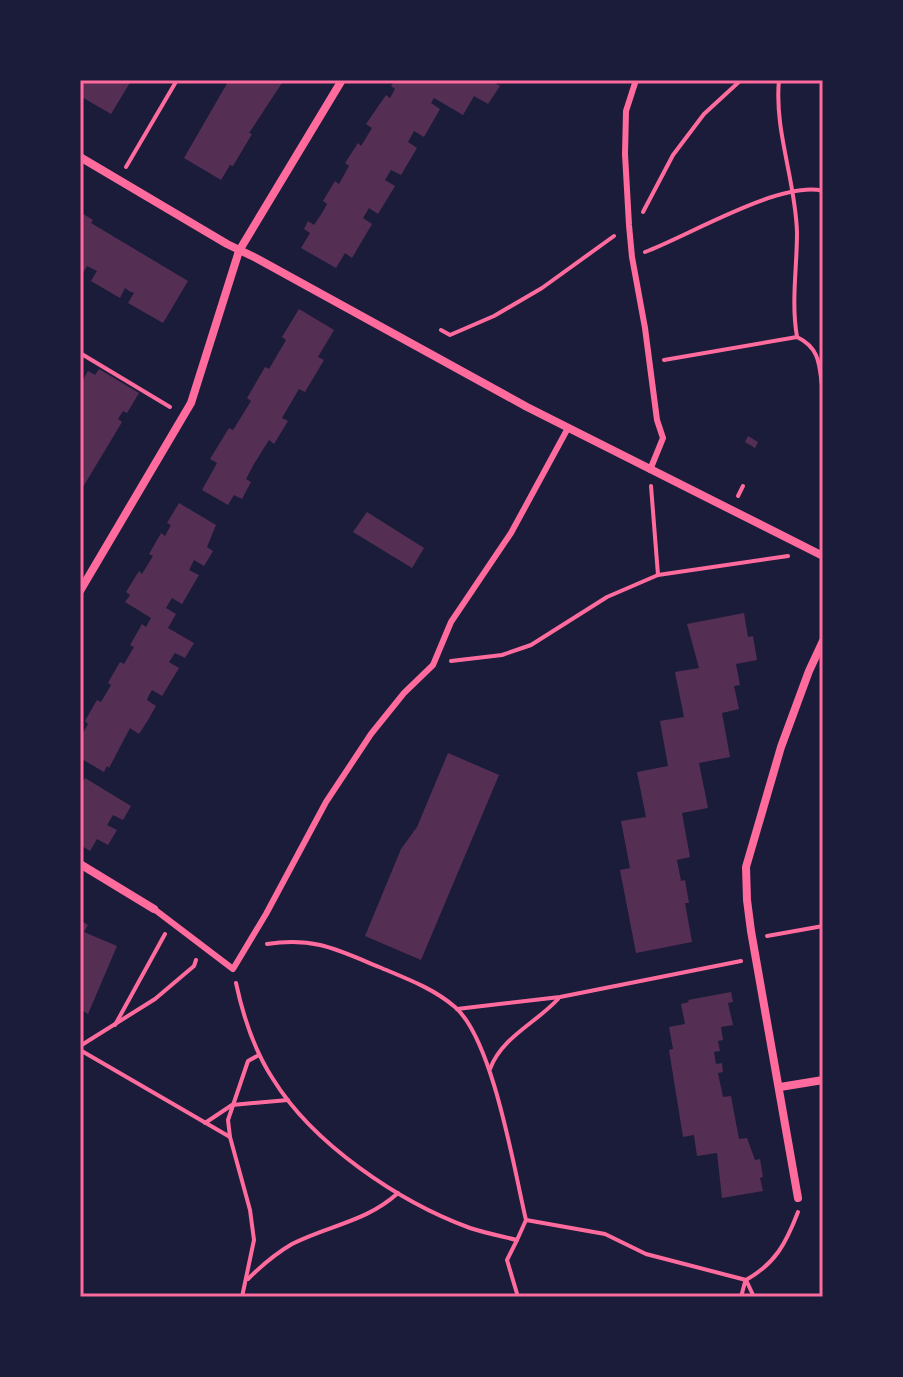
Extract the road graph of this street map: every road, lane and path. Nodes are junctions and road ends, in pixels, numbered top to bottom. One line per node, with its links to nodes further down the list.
1 (177, 80): 7 (path)
2 (342, 80): 12 (street)
3 (636, 80): 10 (lane)
4 (741, 80): 11 (path)
5 (779, 80): 9 (path)
6 (80, 157): 12 (street)
7 (125, 168)
8 (823, 191): 9 (path)
9 (793, 192): 13 (path); 15 (path)
10 (629, 225): 11 (lane); 14 (path)
11 (630, 236): 13 (lane)
12 (239, 251): 20 (street); 27 (street)
13 (632, 257): 17 (lane)
14 (441, 330)
15 (797, 337): 17 (path); 18 (path)
16 (80, 353): 19 (path)
17 (650, 363): 21 (lane)
18 (823, 393)
19 (173, 409)
20 (568, 428): 21 (street); 29 (lane)
21 (650, 470): 25 (street); 26 (path)
22 (743, 486): 23 (path)
23 (738, 496)
24 (791, 556): 26 (path)
25 (823, 556)
26 (658, 575): 29 (path)
27 (80, 591)
28 (823, 641): 46 (street)
29 (433, 665): 36 (lane)
30 (80, 864): 31 (street)
31 (154, 909): 32 (lane)
32 (172, 921): 35 (lane); 41 (path)
33 (823, 926): 34 (path)
34 (765, 937)
35 (203, 944): 38 (lane); 41 (path)
36 (247, 946): 38 (lane); 40 (path)
37 (741, 961): 39 (path)
38 (233, 969): 43 (path)
39 (560, 997): 40 (path); 44 (path)
40 (457, 1009): 44 (path)
41 (114, 1027): 42 (path)
42 (80, 1048): 49 (path)
43 (259, 1055): 47 (path); 48 (path)
44 (490, 1071): 53 (path)
45 (823, 1080): 46 (street)
46 (780, 1087): 52 (street)
47 (288, 1100): 48 (path); 51 (path)
48 (232, 1105): 49 (path); 50 (path)
49 (205, 1123): 50 (path)
50 (230, 1137): 56 (path)
51 (399, 1193): 54 (path); 56 (path)
52 (798, 1198): 55 (path)
53 (526, 1220): 54 (path); 55 (path)
54 (517, 1240): 58 (path)
55 (746, 1280): 59 (path); 60 (path)
56 (247, 1281): 57 (path)
57 (242, 1297)
58 (518, 1297)
59 (741, 1297)
60 (754, 1297)

